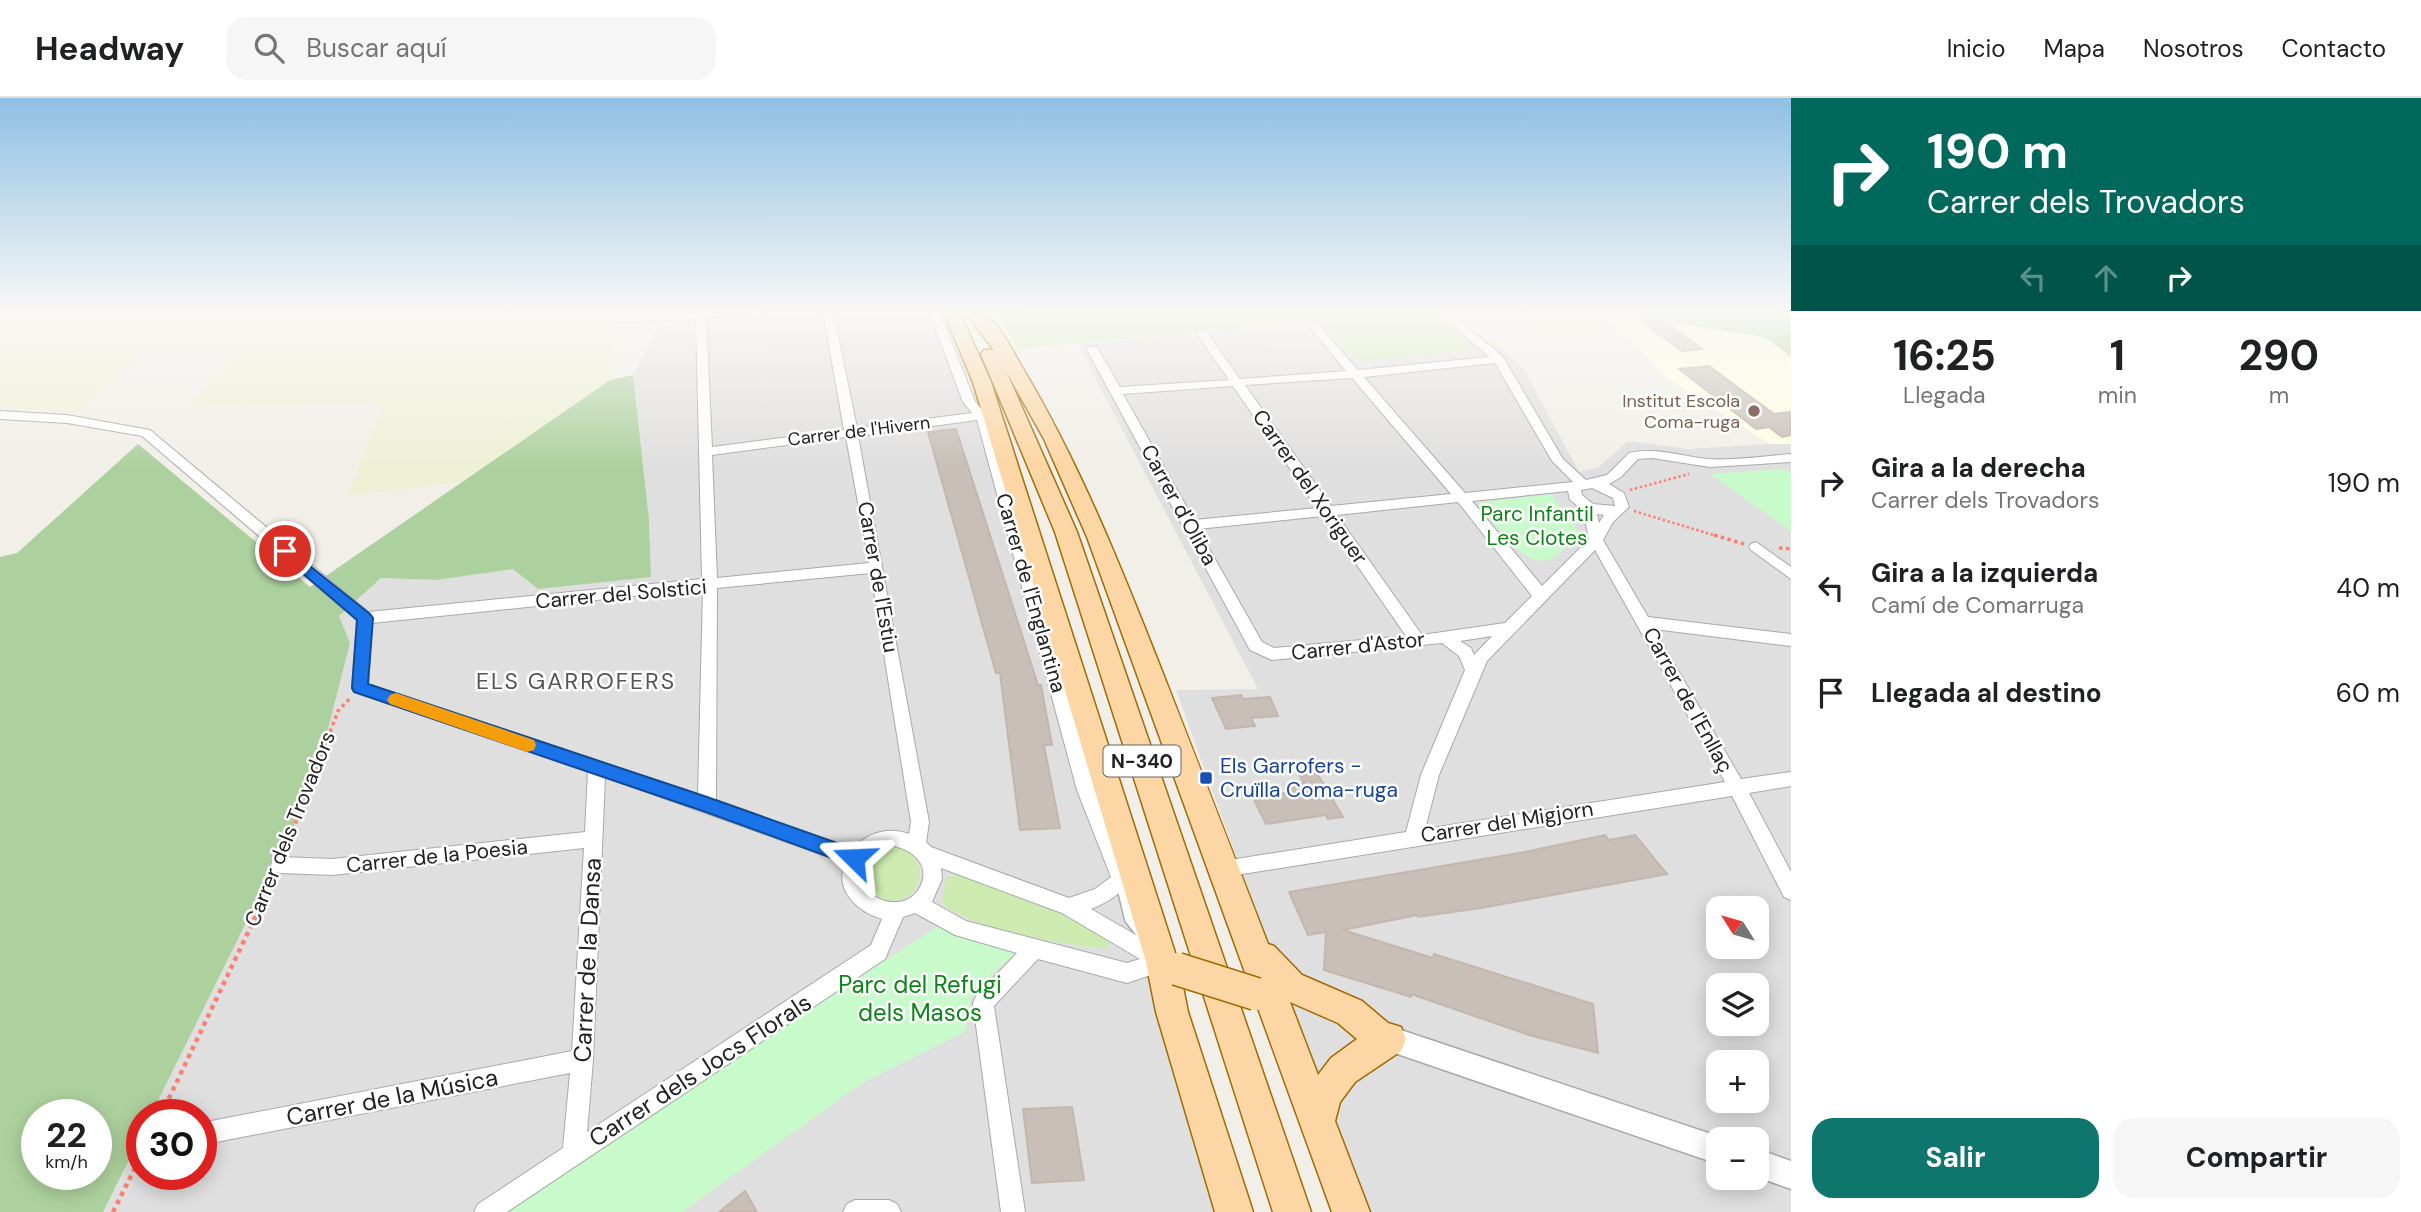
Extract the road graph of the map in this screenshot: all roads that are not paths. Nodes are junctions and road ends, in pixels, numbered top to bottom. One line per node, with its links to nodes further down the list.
1 (702, 363): 19 (street)
2 (838, 363): 18 (street, Carrer de l'Estiu)
3 (954, 363): 17 (street, Carrer de l'Englantina)
4 (976, 363): 13 (main road)
5 (985, 363): 73 (main road, N-340)
6 (1010, 363): 50 (main road)
7 (1101, 363): 15 (street, Carrer d'Oliba)
8 (1224, 363): 14 (street, Carrer del Xoriguer)
9 (1346, 363): 12 (street)
10 (1461, 363): 12 (street)
11 (1501, 363): 21 (street)
12 (1356, 374): 14 (street); 22 (street)
13 (982, 382): 17 (street); 51 (main road)
14 (1238, 382): 15 (street); 25 (street, Carrer del Xoriguer)
15 (1118, 391): 26 (street, Carrer d'Oliba)
16 (0, 415): 33 (street)
17 (978, 416): 18 (street, Carrer de l'Hivern); 51 (street, Carrer de l'Englantina)
18 (852, 432): 19 (street, Carrer de l'Hivern); 29 (street, Carrer de l'Estiu)
19 (704, 452): 31 (street)
20 (1787, 461): 21 (street)
21 (1582, 488): 22 (street); 23 (street); 24 (street)
22 (1461, 497): 25 (street); 32 (street)
23 (1619, 505): 24 (street); 27 (street)
24 (1588, 508): 27 (street, Carrer de l'Enllaç)
25 (1327, 512): 26 (street); 38 (street, Carrer del Xoriguer)
26 (1190, 525): 39 (street, Carrer d'Oliba)
27 (1596, 540): 32 (street); 34 (street, Carrer de l'Enllaç)
28 (1756, 547): 30 (street)
29 (877, 567): 31 (street, Carrer del Solstici); 47 (street, Carrer de l'Estiu)
30 (1791, 574)
31 (710, 586): 33 (street, Carrer del Solstici); 44 (street)
32 (1541, 596): 35 (street)
33 (365, 618): 41 (street)
34 (1644, 622): 37 (street); 43 (street, Carrer de l'Enllaç)
35 (1508, 628): 36 (street, Carrer d'Astor); 40 (street)
36 (1444, 637): 38 (street, Carrer d'Astor); 40 (street, Carrer d'Astor)
37 (1791, 640)
38 (1418, 641): 39 (street, Carrer d'Astor)
39 (1272, 654)
40 (1473, 670): 45 (street)
41 (597, 768): 44 (street); 46 (street, Carrer de la Dansa)
42 (1791, 779): 43 (street, Carrer del Migjorn)
43 (1736, 786): 45 (street, Carrer del Migjorn); 52 (street, Carrer de l'Enllaç)
44 (707, 804): 48 (street)
45 (1414, 837): 50 (street, Carrer del Migjorn)
46 (593, 839): 49 (street, Carrer de la Poesia); 61 (street, Carrer de la Dansa)
47 (922, 849): 48 (street); 53 (street); 54 (street)
48 (854, 858): 55 (street)
49 (280, 865)
50 (1224, 869): 56 (main road)
51 (1123, 875): 54 (street); 58 (main road)
52 (1791, 891)
53 (917, 904): 55 (street); 57 (street)
54 (1069, 907): 58 (street)
55 (895, 912): 65 (street, Carrer dels Jocs Florals)
56 (1250, 942): 59 (main road); 60 (main road)
57 (1036, 947): 58 (street); 71 (street)
58 (1166, 962): 59 (main road, bridge); 72 (main road)
59 (1265, 997): 60 (main road); 62 (main road)
60 (1383, 1037): 62 (main road); 64 (street)
61 (582, 1060): 63 (street, Carrer de la Música); 65 (street, Carrer de la Dansa)
62 (1318, 1120): 74 (main road)
63 (217, 1131)
64 (1706, 1146)
65 (574, 1152): 68 (street, Carrer dels Jocs Florals)
66 (1769, 1167): 67 (street)
67 (1791, 1175)
68 (486, 1212)
69 (855, 1212): 70 (street)
70 (889, 1212)
71 (1013, 1212)
72 (1234, 1212)
73 (1292, 1212)
74 (1351, 1212)

